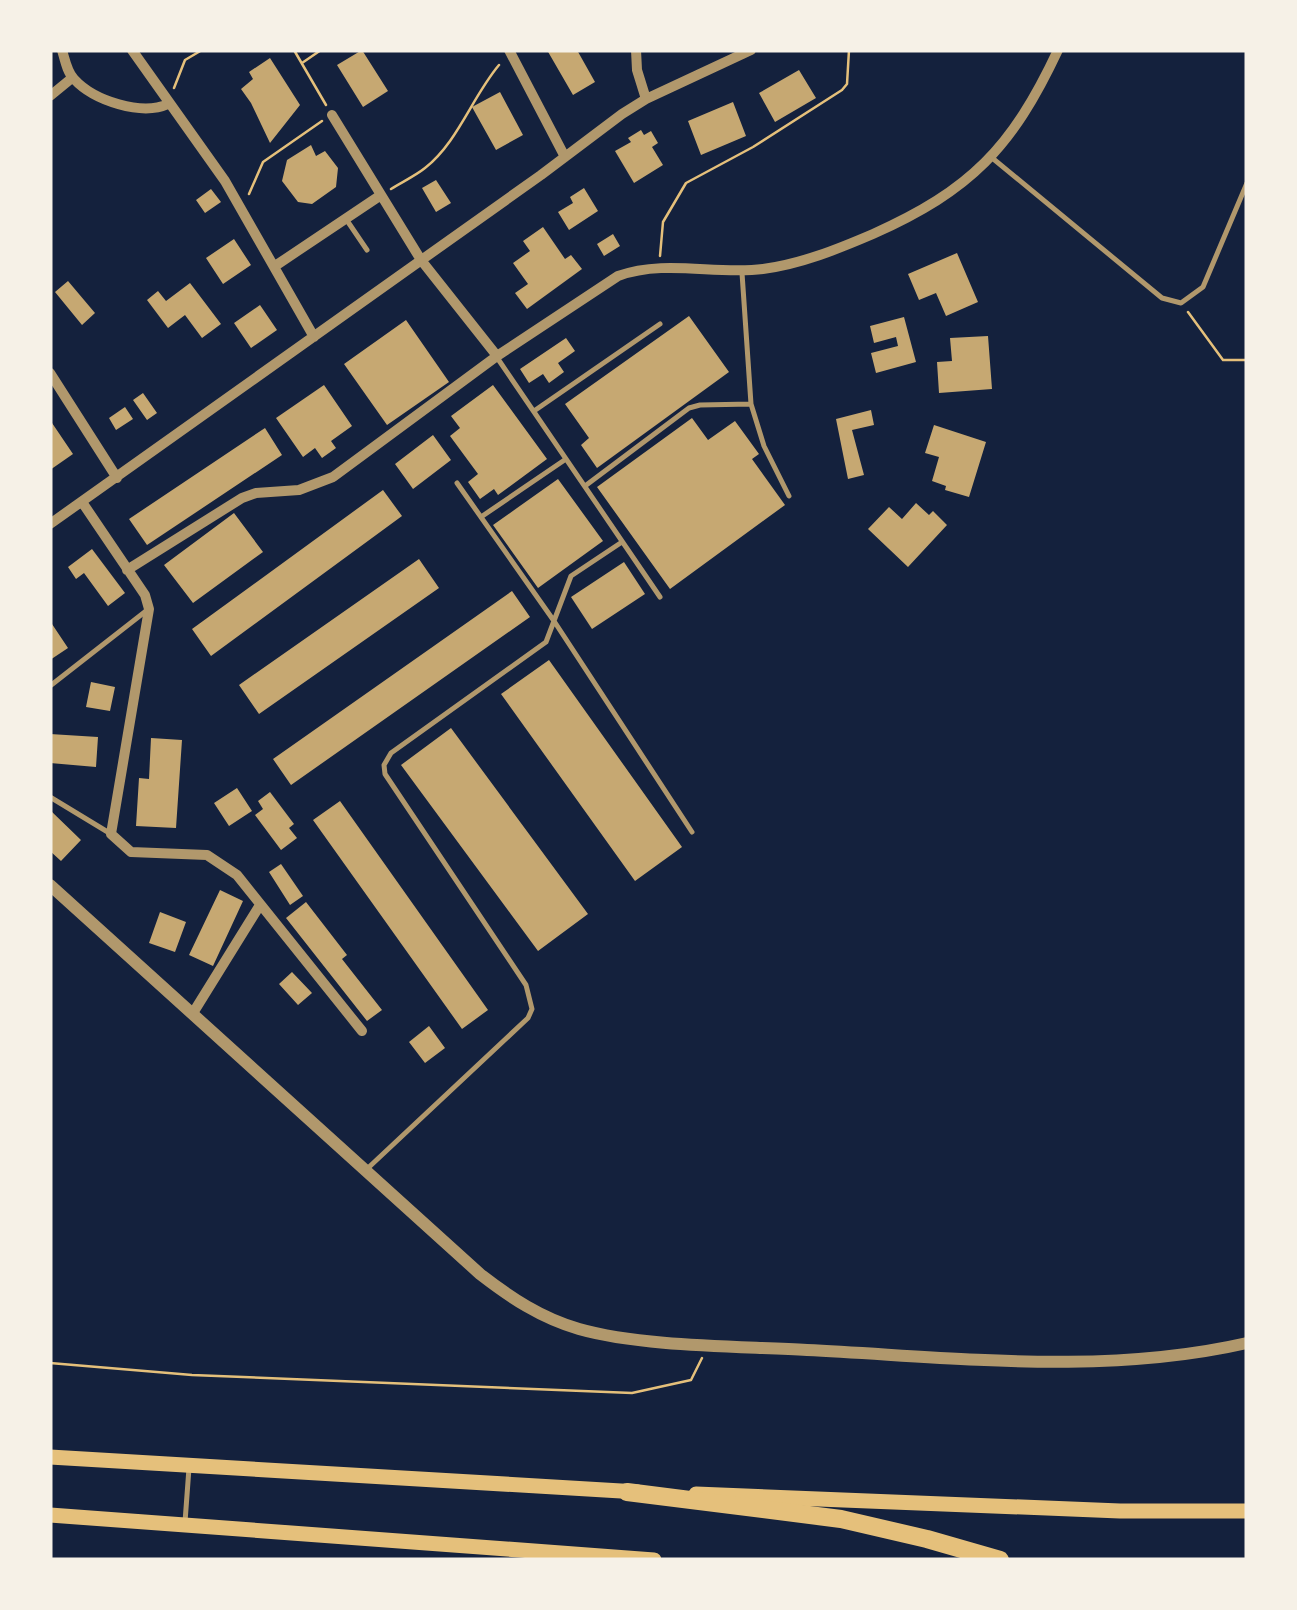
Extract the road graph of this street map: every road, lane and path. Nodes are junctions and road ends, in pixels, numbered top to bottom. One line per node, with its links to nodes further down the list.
1 (62, 50): 13 (street)
2 (132, 50): 16 (street)
3 (202, 50): 10 (path)
4 (294, 50): 12 (path)
5 (321, 50): 12 (path)
6 (636, 50): 15 (street)
7 (751, 50): 15 (street)
8 (849, 50): 27 (path)
9 (1058, 50): 19 (street)
10 (195, 51): 16 (path)
11 (510, 52): 18 (street); 21 (path)
12 (302, 64): 17 (path)
13 (72, 78): 14 (street); 16 (street)
14 (50, 96)
15 (646, 99): 18 (street)
16 (168, 104): 22 (street)
17 (332, 115): 21 (street); 22 (path)
18 (566, 157): 25 (street)
19 (992, 157): 28 (street); 29 (lane)
20 (1247, 183): 29 (lane)
21 (381, 196): 23 (street); 25 (street)
22 (243, 210): 26 (street)
23 (346, 218): 24 (lane); 26 (street)
24 (367, 250)
25 (421, 260): 31 (street); 32 (street)
26 (275, 266): 31 (street)
27 (660, 268): 28 (street); 32 (street)
28 (742, 270): 35 (lane)
29 (1181, 303): 33 (path)
30 (660, 324): 36 (lane)
31 (314, 337): 38 (street)
32 (497, 356): 36 (lane); 46 (street)
33 (1247, 360)
34 (50, 373): 38 (street)
35 (750, 404): 40 (lane); 41 (lane)
36 (534, 411): 37 (lane)
37 (566, 459): 40 (lane); 43 (lane)
38 (117, 478): 42 (street)
39 (456, 484): 43 (lane)
40 (585, 486): 45 (lane)
41 (789, 496)
42 (82, 502): 44 (street); 46 (street)
43 (480, 517): 49 (lane)
44 (50, 524)
45 (622, 542): 47 (lane); 49 (lane)
46 (128, 570): 48 (street)
47 (660, 597)
48 (148, 609): 50 (lane); 53 (street)
49 (554, 621): 52 (lane); 58 (lane)
50 (50, 686)
51 (50, 798): 53 (lane)
52 (692, 832)
53 (111, 834): 55 (street)
54 (50, 885): 56 (street)
55 (260, 905): 56 (street); 57 (street)
56 (193, 1013): 58 (street)
57 (362, 1031)
58 (366, 1170): 60 (street)
59 (1247, 1343): 60 (street)
60 (708, 1344): 61 (path)
61 (50, 1362)
62 (50, 1457): 63 (highway)
63 (190, 1465): 64 (highway); 67 (lane)
64 (627, 1492): 65 (highway); 69 (highway)
65 (1247, 1511)
66 (50, 1515): 67 (highway)
67 (185, 1523): 68 (highway)
68 (654, 1560)
69 (1000, 1560)

